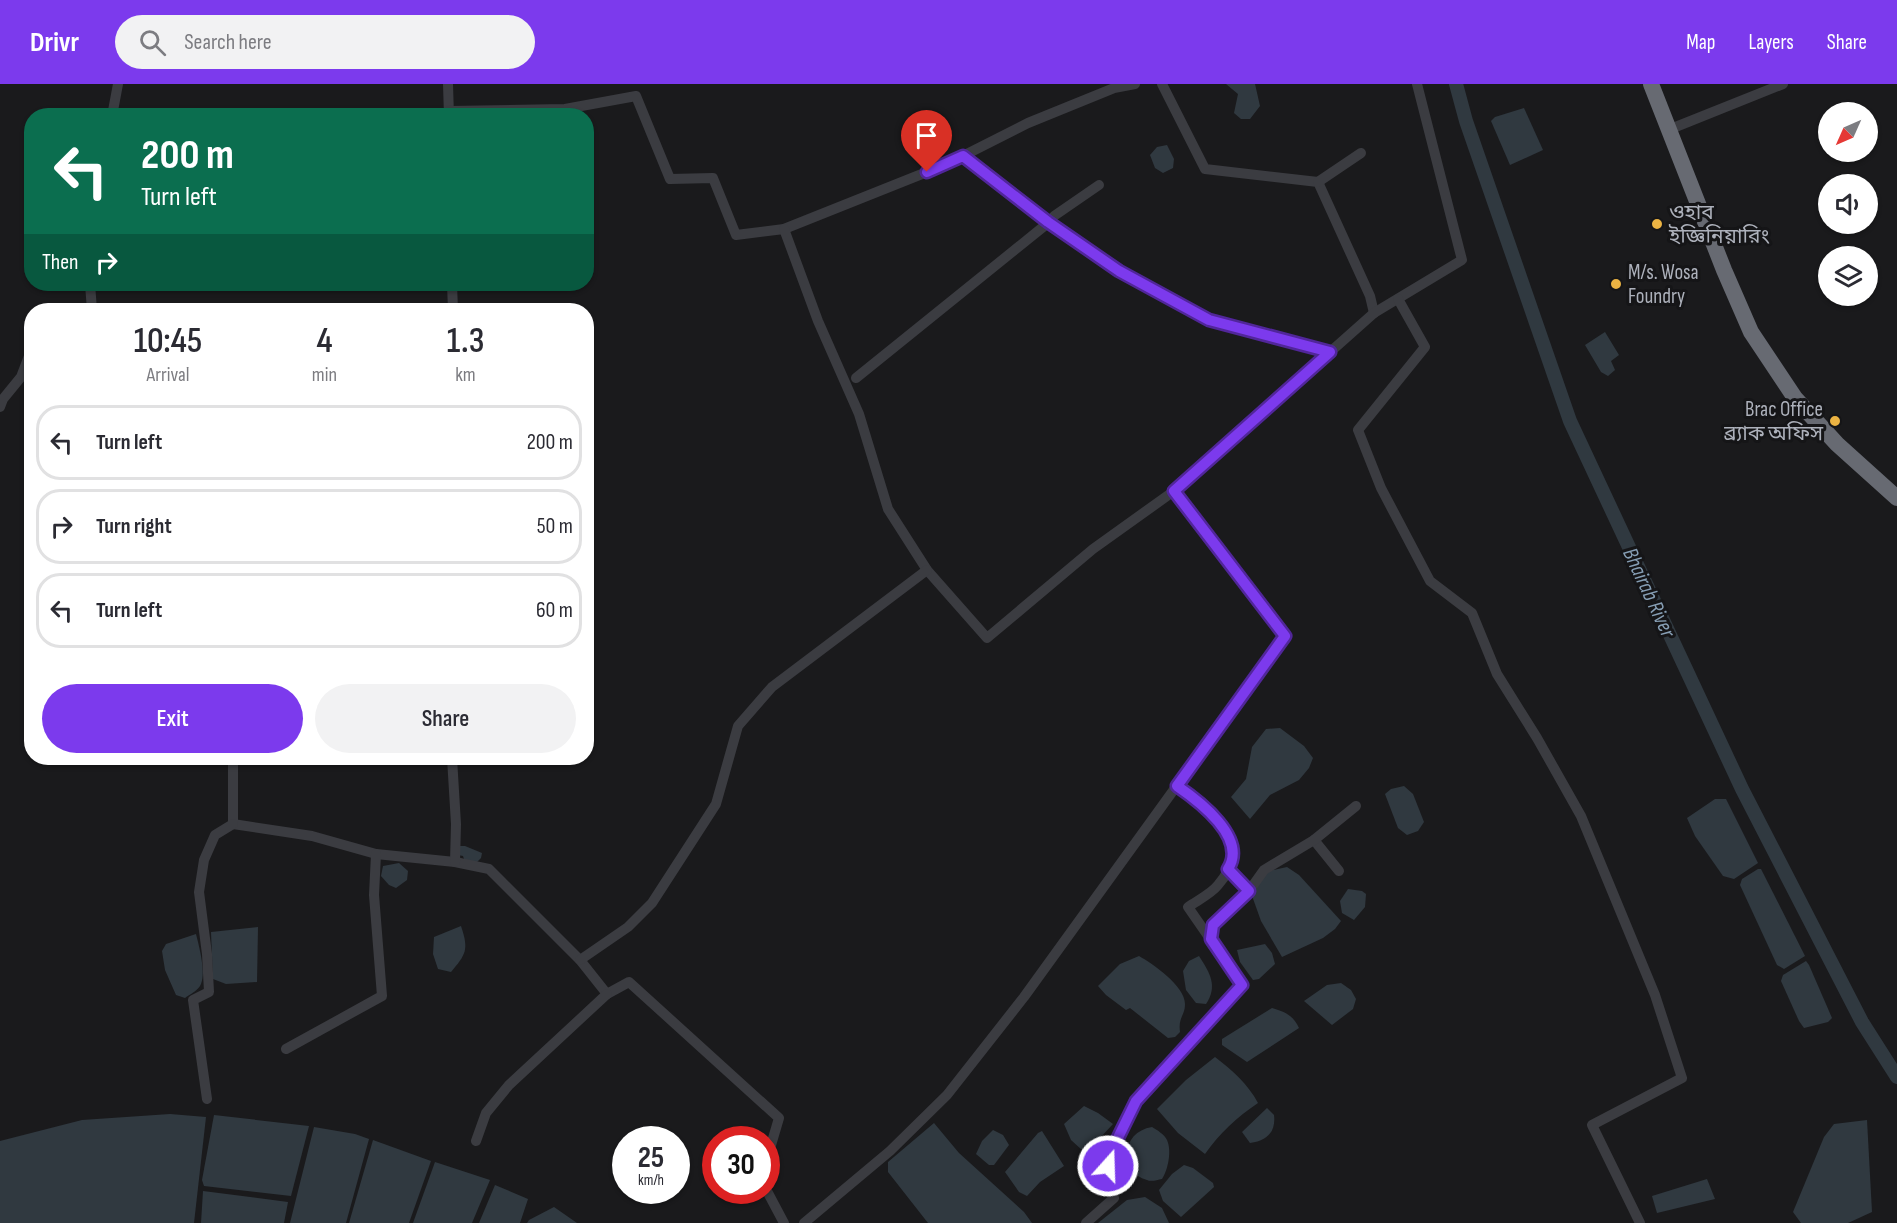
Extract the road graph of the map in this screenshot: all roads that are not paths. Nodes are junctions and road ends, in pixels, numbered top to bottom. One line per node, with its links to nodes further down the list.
1 (118, 84): 8 (street)
2 (448, 84): 9 (street)
3 (1135, 84): 13 (street)
4 (1162, 84): 14 (street)
5 (1417, 84): 18 (street)
6 (1651, 84): 11 (highway)
7 (1783, 84): 11 (street)
8 (113, 108)
9 (449, 108)
10 (570, 108): 17 (street)
11 (1668, 130): 25 (highway)
12 (1360, 153): 14 (street)
13 (963, 156): 16 (street); 17 (street)
14 (1318, 182): 19 (street)
15 (1099, 185): 16 (street)
16 (1051, 219): 20 (street); 22 (street)
17 (784, 229): 26 (street)
18 (1398, 299): 19 (street); 49 (street)
19 (1374, 313): 20 (street)
20 (1330, 352): 24 (street)
21 (24, 369): 23 (street)
22 (856, 378)
23 (0, 406)
24 (1174, 491): 26 (street); 29 (street)
25 (1897, 498)
26 (927, 570): 39 (street)
27 (233, 765): 31 (street)
28 (452, 765): 34 (street)
29 (1177, 786): 35 (street); 47 (street)
30 (1356, 806): 32 (street)
31 (233, 824): 33 (street); 42 (street)
32 (1314, 840): 36 (street); 37 (street)
33 (376, 854): 34 (street); 41 (street)
34 (455, 862): 39 (street)
35 (1228, 869): 37 (street); 38 (street)
36 (1340, 871)
37 (1249, 891): 38 (street)
38 (1211, 939): 48 (street)
39 (580, 960): 40 (street)
40 (607, 994): 43 (street); 44 (street)
41 (286, 1049)
42 (207, 1100)
43 (777, 1126)
44 (476, 1141)
45 (774, 1204): 46 (street)
46 (784, 1223)
47 (804, 1223)
48 (1086, 1223)
49 (1640, 1223)

